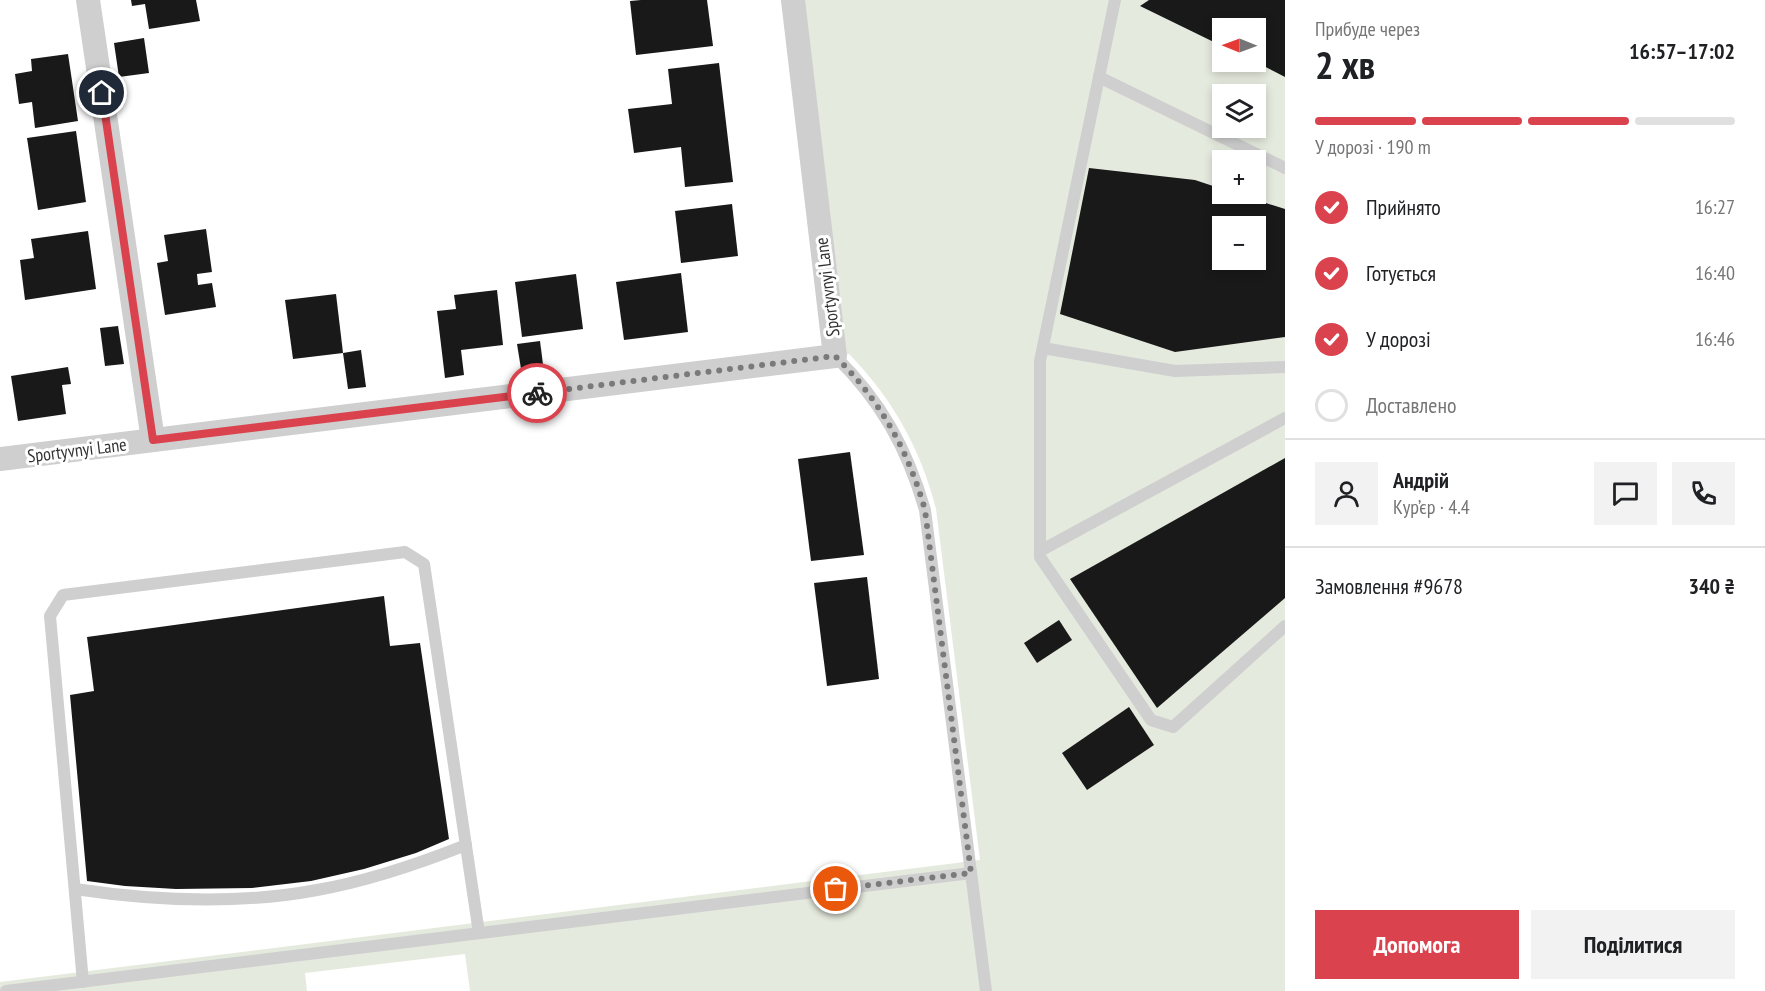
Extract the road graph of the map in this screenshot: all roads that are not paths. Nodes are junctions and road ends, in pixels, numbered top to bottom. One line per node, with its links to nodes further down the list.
1 (88, 0): 10 (street)
2 (793, 0): 7 (street, Sportyvnyi Lane)
3 (1114, 0): 4 (lane)
4 (1099, 77): 5 (lane); 6 (lane)
5 (1285, 168)
6 (1043, 348): 8 (lane); 12 (lane)
7 (835, 356): 10 (street, Sportyvnyi Lane); 15 (lane)
8 (1285, 367)
9 (1285, 418): 12 (lane)
10 (153, 440): 11 (street, Sportyvnyi Lane)
11 (0, 459)
12 (1040, 551): 13 (lane)
13 (1285, 626)
14 (466, 845): 16 (lane); 16 (lane); 17 (lane)
15 (971, 873): 17 (lane); 20 (lane)
16 (75, 889): 18 (lane)
17 (479, 933): 18 (lane)
18 (83, 982): 19 (lane)
19 (6, 991)
20 (986, 991)

